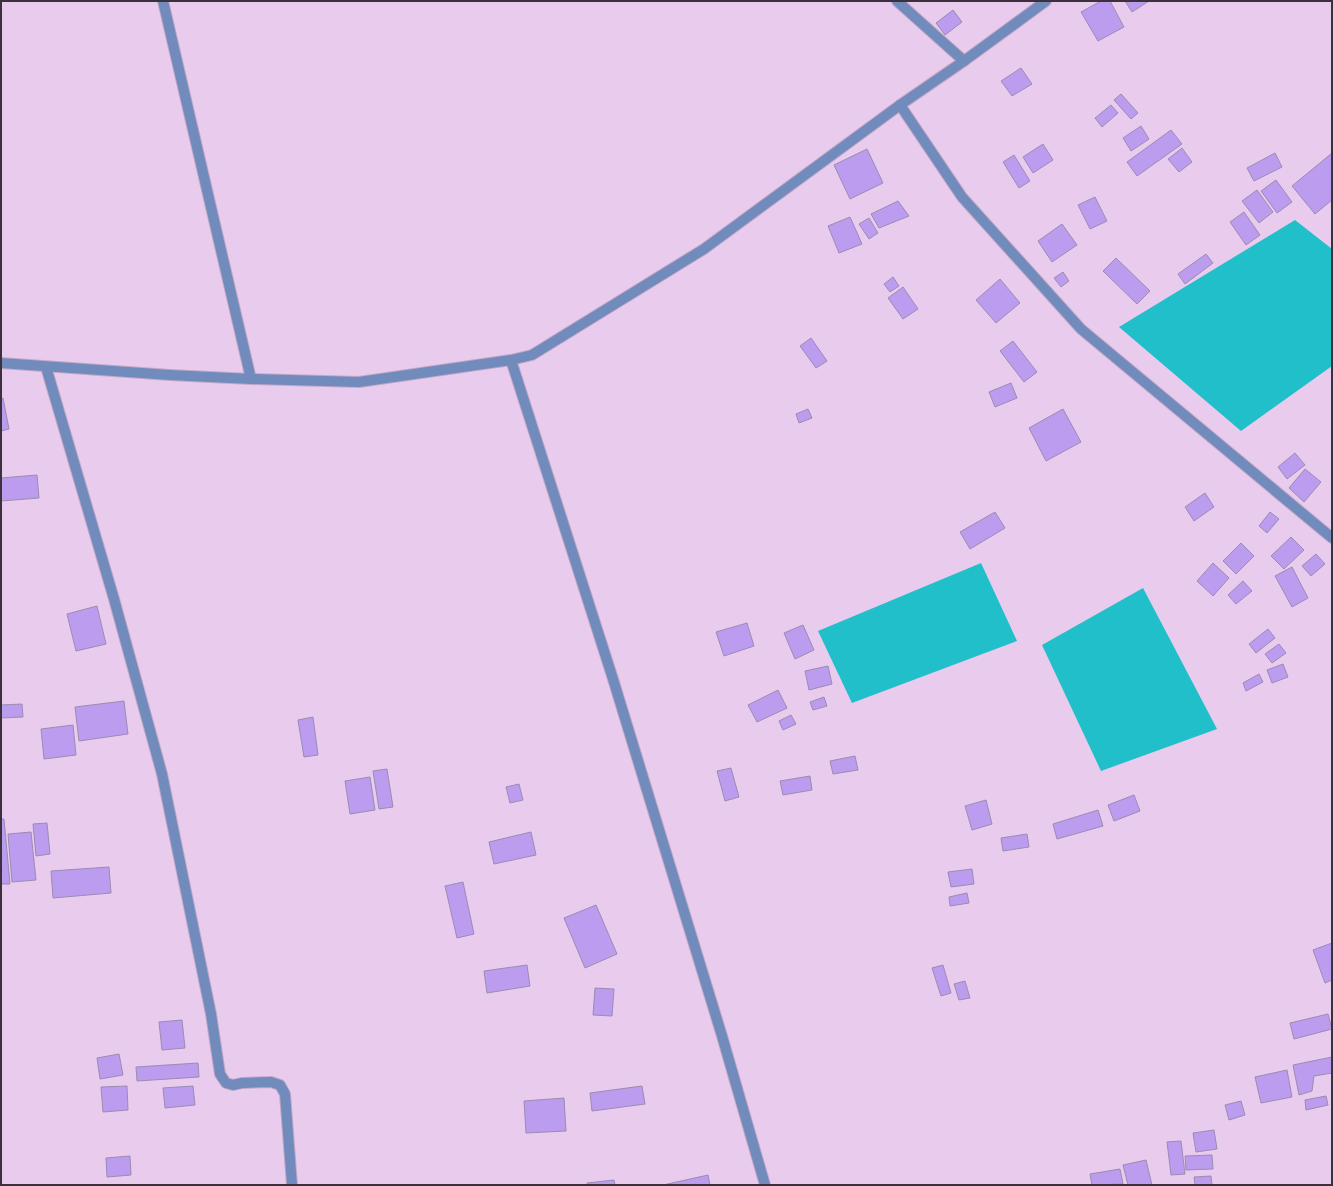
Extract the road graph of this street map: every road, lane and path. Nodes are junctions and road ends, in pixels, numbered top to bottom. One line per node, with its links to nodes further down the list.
1 (163, 1): 9 (street)
2 (897, 1): 4 (street)
3 (1046, 1): 4 (street)
4 (964, 61): 5 (street)
5 (900, 105): 6 (street); 10 (street)
6 (511, 360): 9 (street); 12 (street)
7 (1, 363): 8 (street)
8 (46, 367): 9 (street); 11 (street)
9 (251, 379)
10 (1332, 538)
11 (292, 1185)
12 (765, 1185)

